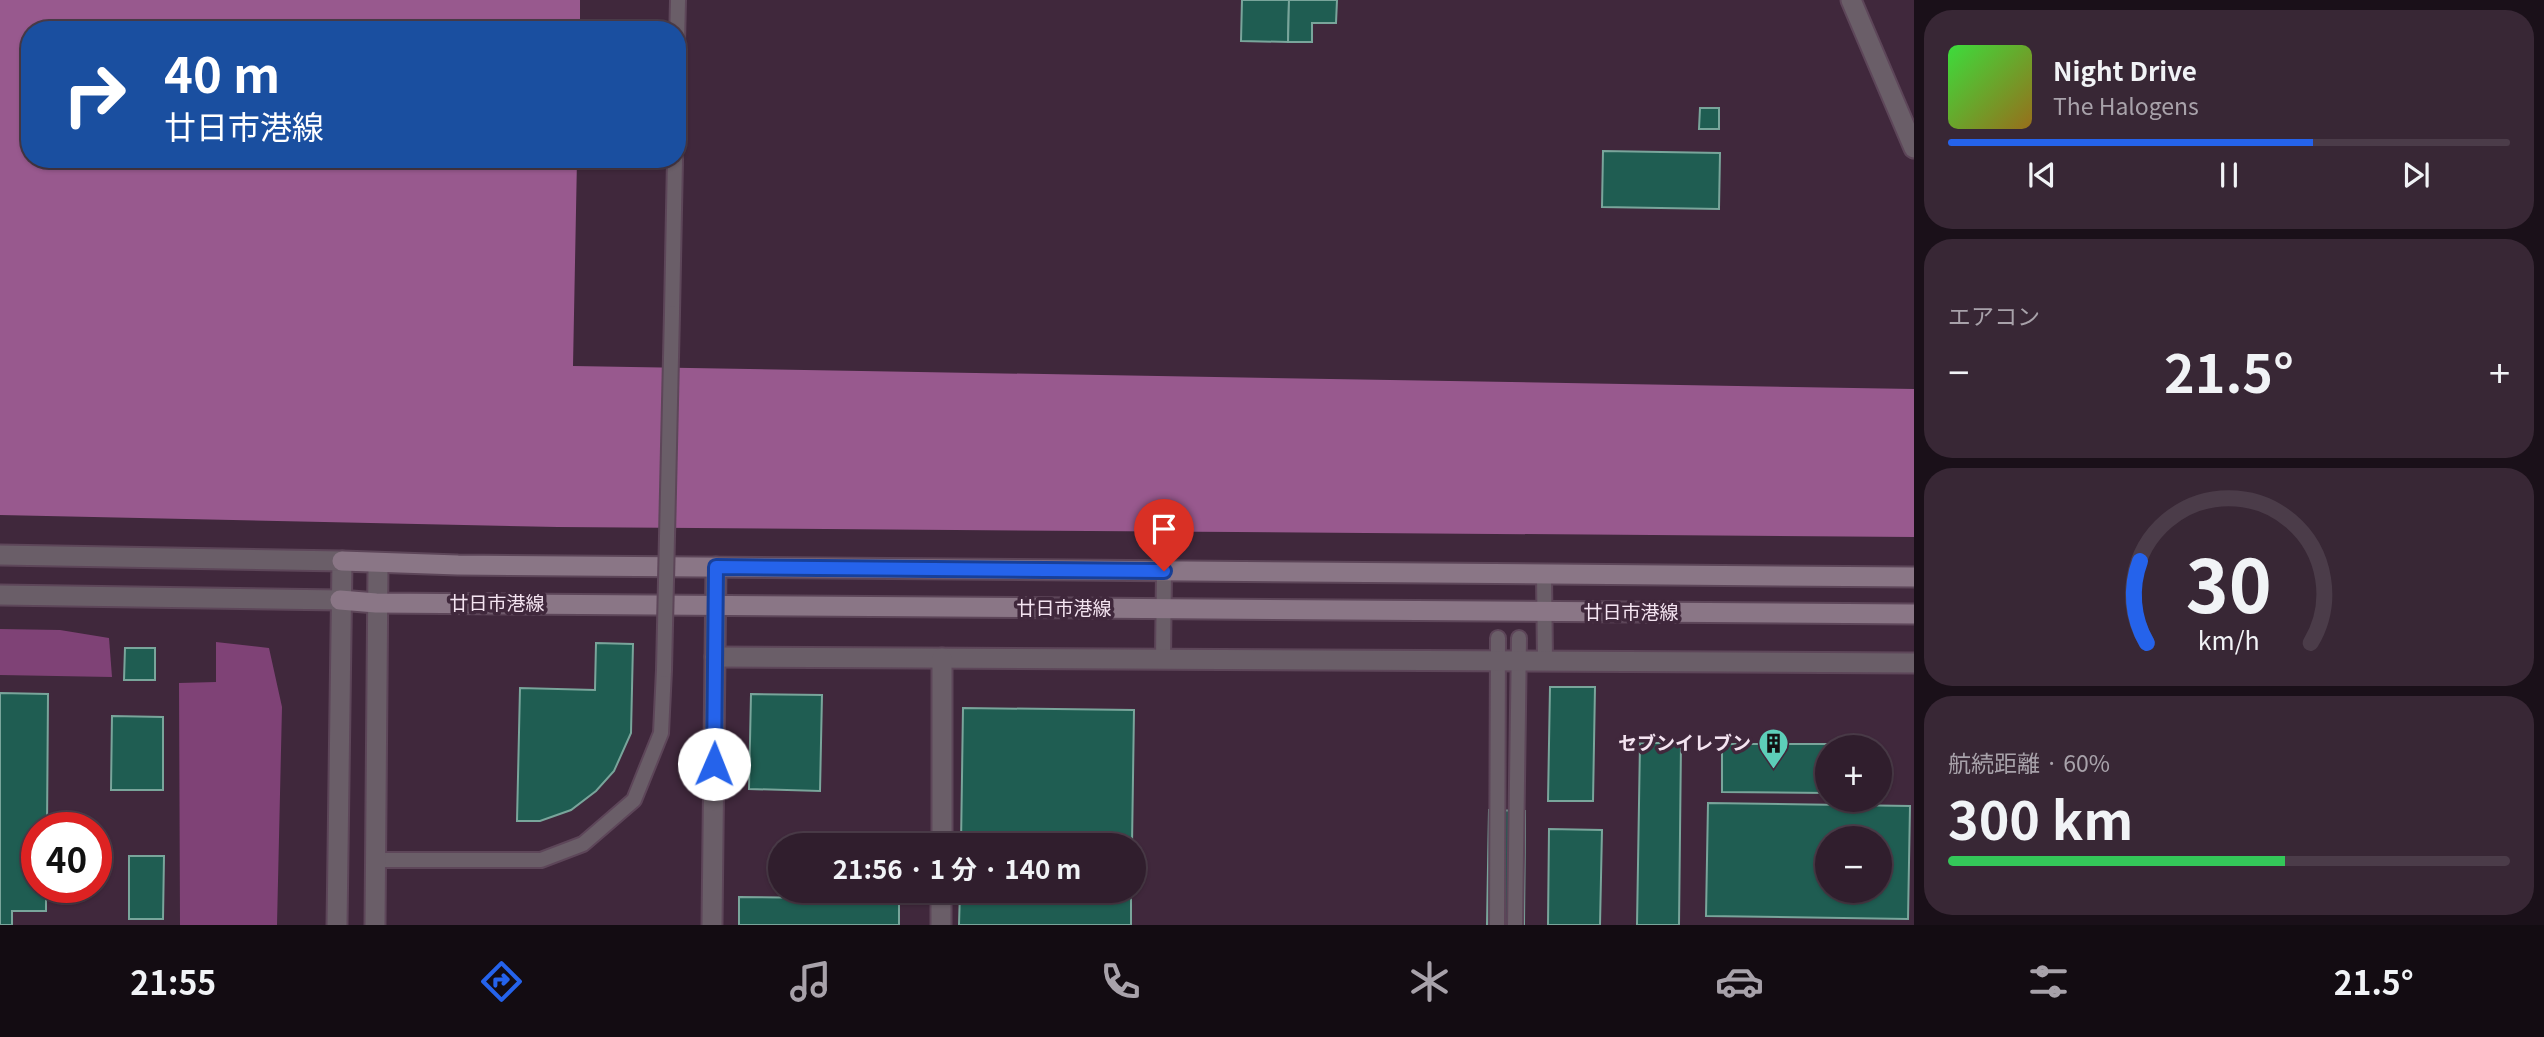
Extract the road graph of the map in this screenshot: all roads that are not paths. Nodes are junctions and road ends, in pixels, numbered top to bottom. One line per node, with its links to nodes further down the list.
1 (678, 0): 3 (lane)
2 (1851, 0): 4 (street)
3 (678, 21)
4 (1914, 148)
5 (675, 168): 30 (lane, bridge)
6 (0, 555): 7 (street)
7 (342, 561): 8 (main road, 廿日市港線); 14 (street)
8 (378, 564): 9 (main road, 廿日市港線); 15 (street)
9 (716, 567): 10 (main road, 廿日市港線); 16 (street)
10 (1164, 571): 11 (main road, 廿日市港線); 17 (lane)
11 (1544, 574): 12 (main road, 廿日市港線); 18 (lane)
12 (1914, 577)
13 (0, 595): 14 (street)
14 (340, 600): 15 (main road, 廿日市港線); 32 (street)
15 (376, 603): 16 (main road, 廿日市港線); 30 (street)
16 (716, 605): 17 (main road, 廿日市港線); 22 (street)
17 (1164, 609): 18 (main road, 廿日市港線); 24 (lane)
18 (1544, 611): 19 (main road, 廿日市港線); 27 (lane)
19 (1914, 614)
20 (1497, 638): 26 (lane)
21 (1518, 638): 25 (lane)
22 (715, 657): 23 (street); 34 (street)
23 (942, 658): 24 (street); 29 (street)
24 (1164, 659): 26 (street)
25 (1518, 660): 26 (street); 27 (street); 37 (lane)
26 (1498, 661): 36 (lane)
27 (1545, 661): 28 (street)
28 (1914, 663)
29 (942, 833)
30 (376, 860): 33 (street)
31 (942, 903): 35 (street)
32 (337, 925)
33 (375, 925)
34 (712, 925)
35 (941, 925)
36 (1497, 925)
37 (1515, 925)

